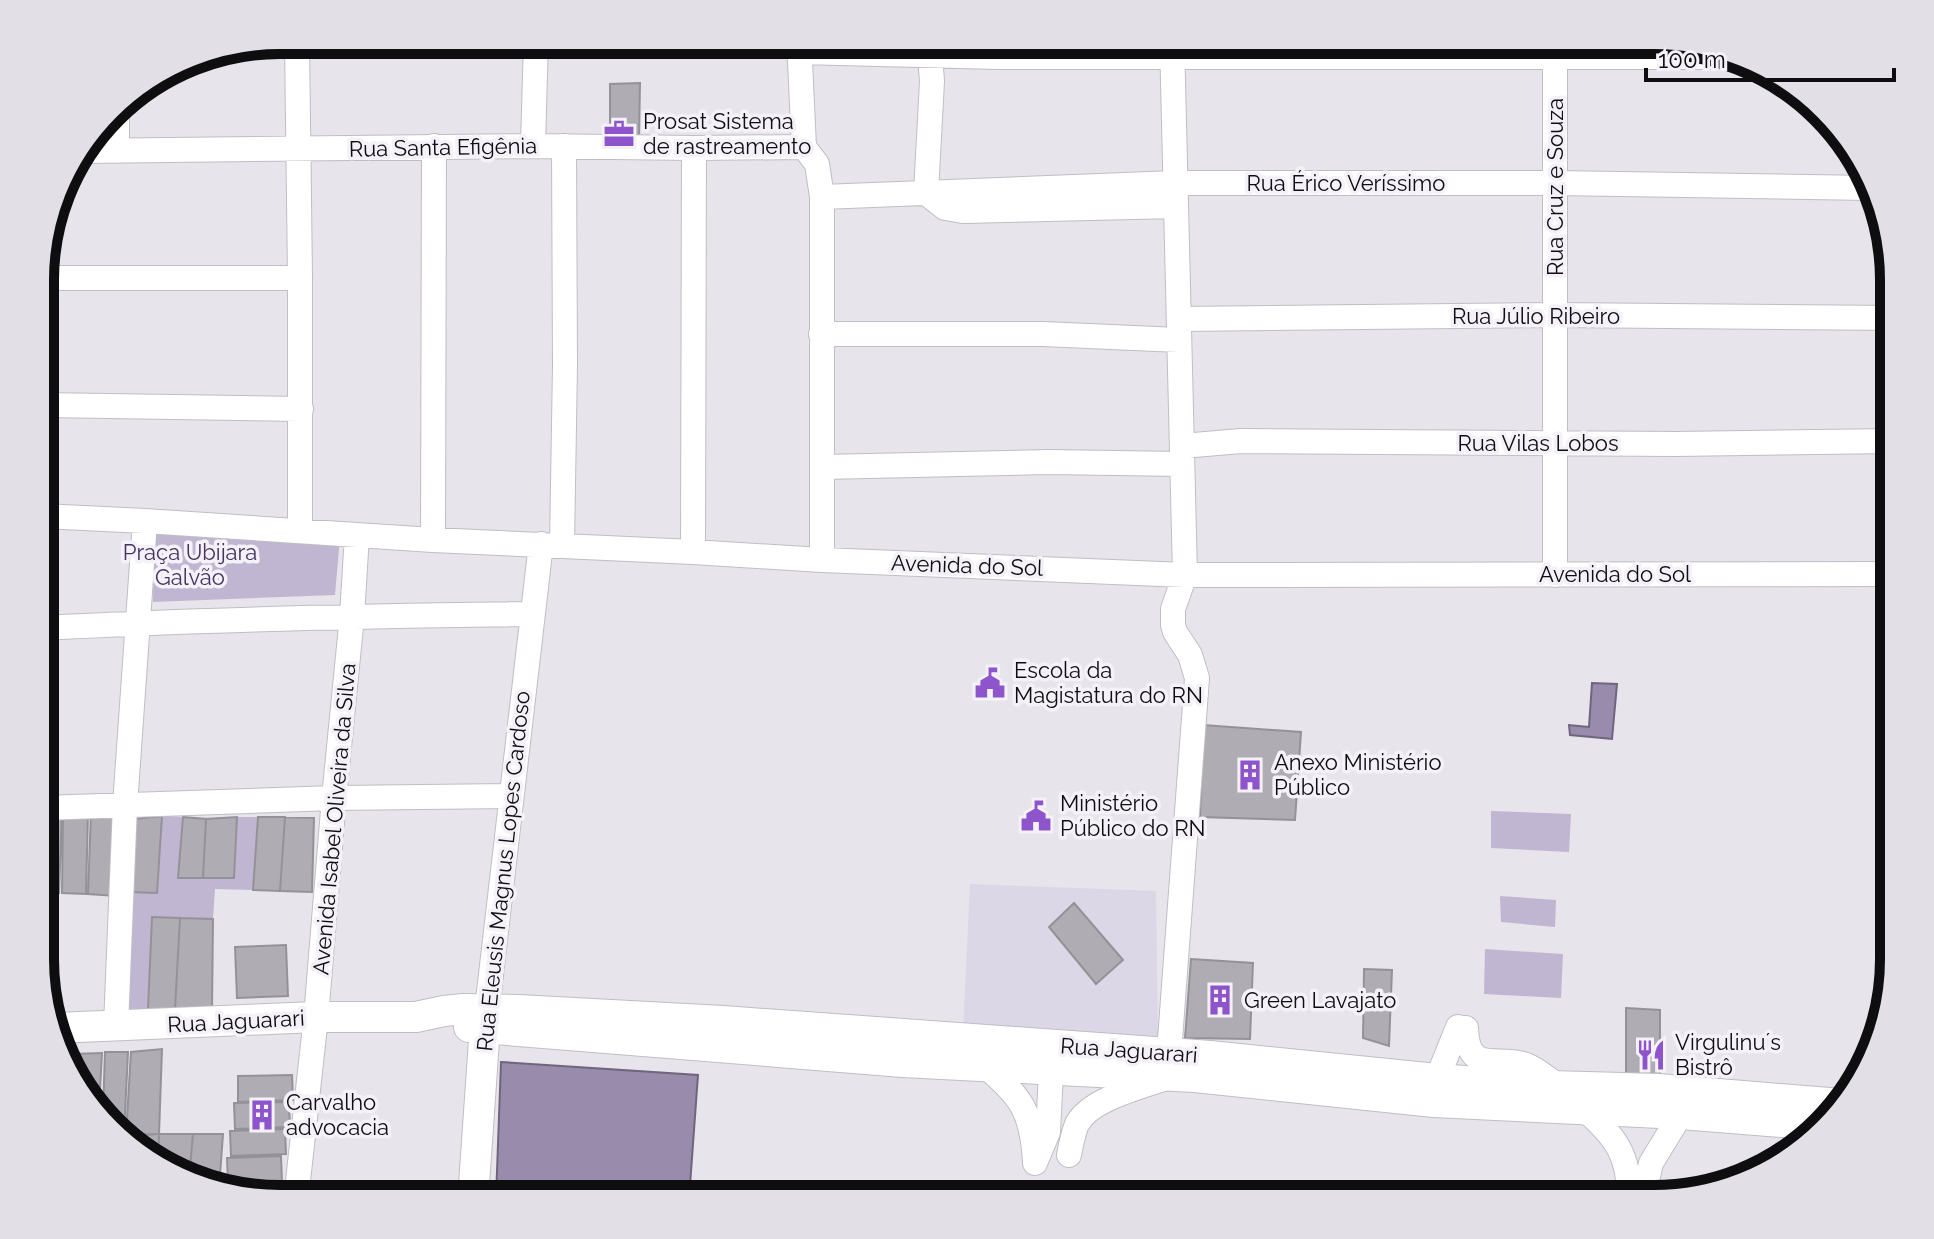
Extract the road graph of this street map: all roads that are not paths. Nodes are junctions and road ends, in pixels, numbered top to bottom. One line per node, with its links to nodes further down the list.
1 (297, 54): 15 (street)
2 (536, 54): 11 (street)
3 (799, 54): 13 (street)
4 (904, 54): 8 (street)
5 (950, 54): 8 (street)
6 (1172, 54): 21 (street)
7 (1555, 54): 18 (street, Rua Cruz e Souza)
8 (930, 56): 20 (street)
9 (117, 124): 17 (street)
10 (434, 146): 11 (street, Rua Santa Efigênia); 15 (street, Rua Santa Efigênia); 39 (street)
11 (533, 146): 12 (street, Rua Santa Efigênia)
12 (564, 146): 14 (street, Rua Santa Efigênia); 40 (street, Rua Eleusis Magnus Lopes Cardoso)
13 (804, 147): 14 (street, Rua Santa Efigênia); 22 (street)
14 (694, 148): 41 (street)
15 (298, 149): 17 (street, Rua Santa Efigênia); 24 (street)
16 (95, 151): 17 (street, Rua Santa Efigênia)
17 (117, 151)
18 (1555, 183): 19 (street, Rua Érico Veríssimo); 21 (street, Rua Érico Veríssimo); 25 (street, Rua Cruz e Souza)
19 (1860, 188)
20 (926, 193): 21 (street, Rua Érico Veríssimo); 22 (street, Rua Érico Veríssimo)
21 (1176, 194): 27 (street)
22 (822, 197): 28 (street)
23 (54, 278): 24 (street)
24 (300, 278): 30 (street)
25 (1555, 315): 26 (street, Rua Júlio Ribeiro); 27 (street, Rua Júlio Ribeiro); 32 (street, Rua Cruz e Souza)
26 (1880, 318)
27 (1179, 329): 28 (street, Rua Júlio Ribeiro); 33 (street)
28 (821, 334): 34 (street)
29 (54, 405): 30 (street)
30 (301, 409): 37 (street)
31 (1880, 441): 32 (street, Rua Vilas Lobos)
32 (1555, 442): 33 (street, Rua Vilas Lobos); 45 (street, Rua Cruz e Souza)
33 (1182, 455): 34 (street, Rua Vilas Lobos); 44 (street)
34 (822, 467): 42 (street)
35 (54, 517): 36 (street, Avenida do Sol)
36 (145, 521): 37 (street, Avenida do Sol); 48 (street)
37 (300, 531): 38 (street, Avenida do Sol)
38 (357, 535): 39 (street, Avenida do Sol); 47 (street, Avenida Isabel Oliveira da Silva)
39 (433, 540): 40 (street, Avenida do Sol)
40 (551, 544): 41 (street, Avenida do Sol); 46 (street, Rua Eleusis Magnus Lopes Cardoso)
41 (693, 552): 42 (street, Avenida do Sol)
42 (822, 560): 44 (street, Avenida do Sol)
43 (1880, 574): 45 (street, Avenida do Sol)
44 (1185, 575): 45 (street, Avenida do Sol); 59 (street)
45 (1555, 575)
46 (532, 614): 47 (street); 50 (street, Rua Eleusis Magnus Lopes Cardoso)
47 (352, 616): 48 (street); 51 (street, Avenida Isabel Oliveira da Silva)
48 (137, 623): 49 (street); 52 (street)
49 (54, 627)
50 (510, 796): 51 (street); 55 (street, Rua Eleusis Magnus Lopes Cardoso)
51 (334, 798): 52 (street); 54 (street, Avenida Isabel Oliveira da Silva)
52 (125, 805): 53 (street); 56 (street)
53 (54, 808)
54 (316, 1017): 55 (main road, Rua Jaguarari); 56 (main road, Rua Jaguarari); 70 (street, Avenida Isabel Oliveira da Silva)
55 (486, 1019): 58 (main road, Rua Jaguarari); 60 (main road, Rua Jaguarari); 71 (main road, Rua Eleusis Magnus Lopes Cardoso)
56 (116, 1026): 57 (main road, Rua Jaguarari)
57 (65, 1028)
58 (1051, 1056): 59 (main road, Rua Jaguarari); 60 (main road, Rua Jaguarari); 60 (street)
59 (1172, 1064): 61 (main road, Rua Jaguarari); 64 (main road, Rua Jaguarari); 67 (street)
60 (986, 1067)
61 (1437, 1079): 62 (main road, Rua Jaguarari); 62 (street)
62 (1558, 1086): 63 (main road, Rua Jaguarari)
63 (1828, 1103)
64 (1583, 1108): 65 (main road, Rua Jaguarari); 68 (street)
65 (1681, 1114): 66 (main road, Rua Jaguarari); 69 (street)
66 (1808, 1124)
67 (1069, 1155)
68 (1626, 1163): 69 (street); 72 (street)
69 (1651, 1163): 73 (street)
70 (298, 1185)
71 (474, 1185)
72 (1628, 1185)
73 (1646, 1185)

